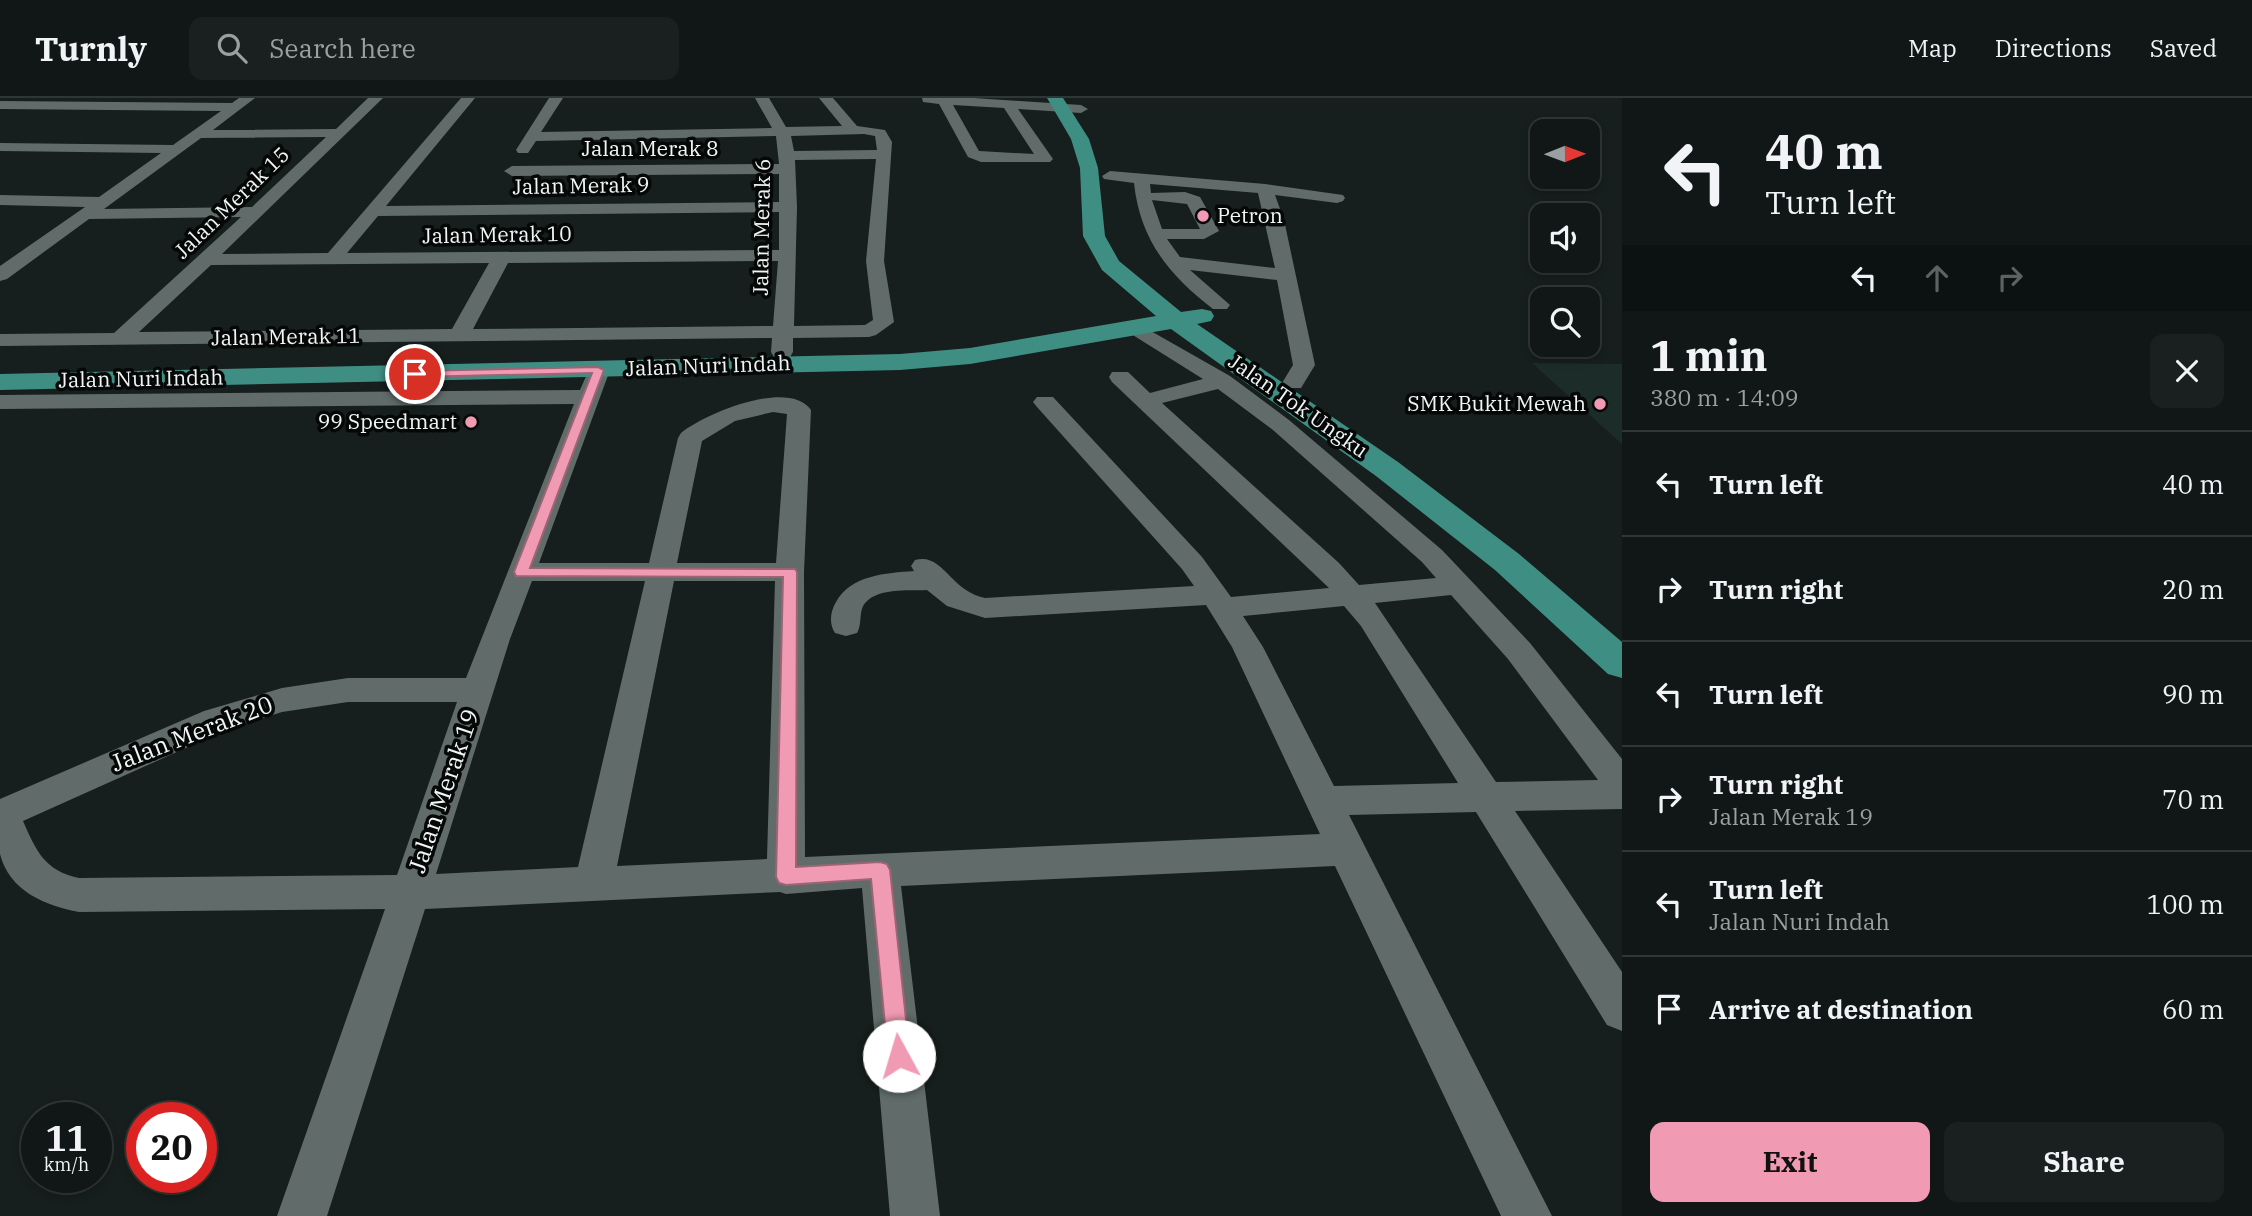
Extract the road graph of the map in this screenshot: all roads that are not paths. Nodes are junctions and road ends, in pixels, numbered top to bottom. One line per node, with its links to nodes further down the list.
1 (74, 98): 13 (street)
2 (376, 98): 17 (street, Jalan Merak 15)
3 (468, 98): 34 (street)
4 (556, 98): 20 (street)
5 (762, 98): 19 (street, Jalan Merak 6)
6 (826, 98): 16 (street)
7 (923, 98): 8 (street)
8 (944, 101): 14 (street); 14 (street)
9 (241, 103): 13 (street); 18 (street)
10 (1068, 103): 14 (street); 26 (main road); 48 (main road, Jalan Tok Ungku)
11 (0, 105): 12 (street)
12 (22, 106): 13 (street); 15 (street)
13 (59, 106)
14 (1014, 106)
15 (0, 117)
16 (854, 131): 19 (street); 23 (street)
17 (339, 133): 18 (street); 35 (street, Jalan Merak 15)
18 (197, 134): 22 (street)
19 (783, 134): 20 (street); 24 (street, Jalan Merak 6)
20 (531, 137): 25 (street)
21 (0, 147): 22 (street)
22 (175, 149): 32 (street)
23 (884, 154): 24 (street, Jalan Merak 8); 53 (street, Jalan Merak 11)
24 (791, 169): 25 (street, Jalan Merak 8); 31 (street, Jalan Merak 6)
25 (505, 182): 33 (street)
26 (1111, 186): 27 (street)
27 (1141, 187): 28 (street); 38 (street); 38 (street)
28 (1265, 189): 29 (street); 47 (street)
29 (1337, 198)
30 (2, 201): 32 (street)
31 (789, 207): 37 (street, Jalan Merak 9); 40 (street, Jalan Merak 6)
32 (79, 208): 35 (street); 36 (street); 46 (street)
33 (488, 210): 34 (street, Jalan Merak 9); 37 (street, Jalan Merak 9)
34 (374, 211): 43 (street)
35 (257, 212): 44 (street, Jalan Merak 15)
36 (52, 216)
37 (572, 221): 41 (street)
38 (1156, 234): 45 (street)
39 (1124, 249): 48 (main road, Jalan Tok Ungku)
40 (788, 255): 41 (street, Jalan Merak 10); 53 (street, Jalan Merak 6)
41 (556, 257): 42 (street, Jalan Merak 10)
42 (500, 258): 43 (street, Jalan Merak 10); 50 (street)
43 (333, 259): 44 (street, Jalan Merak 10)
44 (206, 260): 52 (street, Jalan Merak 15)
45 (1173, 272): 47 (street); 48 (street)
46 (0, 275)
47 (1286, 275): 59 (street)
48 (1189, 310): 49 (main road, Jalan Nuri Indah); 53 (main road, Jalan Nuri Indah); 59 (main road, Jalan Tok Ungku); 71 (main road, Jalan Tok Ungku)
49 (1135, 328): 53 (main road, Jalan Nuri Indah); 56 (street)
50 (459, 335): 52 (street, Jalan Merak 11); 53 (street, Jalan Merak 11)
51 (0, 340): 52 (street, Jalan Merak 11)
52 (118, 340)
53 (782, 348): 54 (main road, Jalan Nuri Indah); 58 (main road, Jalan Nuri Indah)
54 (0, 364)
55 (1120, 377): 60 (street)
56 (1222, 381): 60 (street); 66 (street)
57 (0, 382): 58 (main road, Jalan Nuri Indah)
58 (593, 383): 61 (street); 64 (street, Jalan Merak 19)
59 (1293, 383): 70 (main road, Jalan Tok Ungku)
60 (1145, 401): 67 (street)
61 (0, 402)
62 (1045, 402): 68 (street)
63 (660, 570): 64 (street); 65 (street); 65 (street); 81 (street)
64 (521, 572): 72 (street, Jalan Merak 19)
65 (790, 572): 80 (street)
66 (1458, 585): 67 (street); 73 (street)
67 (1352, 595): 68 (street); 75 (street)
68 (1220, 601): 69 (street); 76 (street)
69 (846, 625)
70 (1622, 630)
71 (1622, 664)
72 (478, 690): 77 (street, Jalan Merak 20); 82 (street, Jalan Merak 19)
73 (1622, 785)
74 (1622, 794): 75 (street)
75 (1486, 797): 76 (street); 83 (street)
76 (1323, 801): 78 (street)
77 (1, 814): 82 (street)
78 (1347, 849): 79 (street); 86 (street)
79 (880, 870): 80 (street); 85 (street)
80 (786, 877): 81 (street)
81 (594, 884): 82 (street)
82 (410, 892): 84 (street, Jalan Merak 19)
83 (1622, 1010)
84 (302, 1216)
85 (915, 1216)
86 (1527, 1216)

